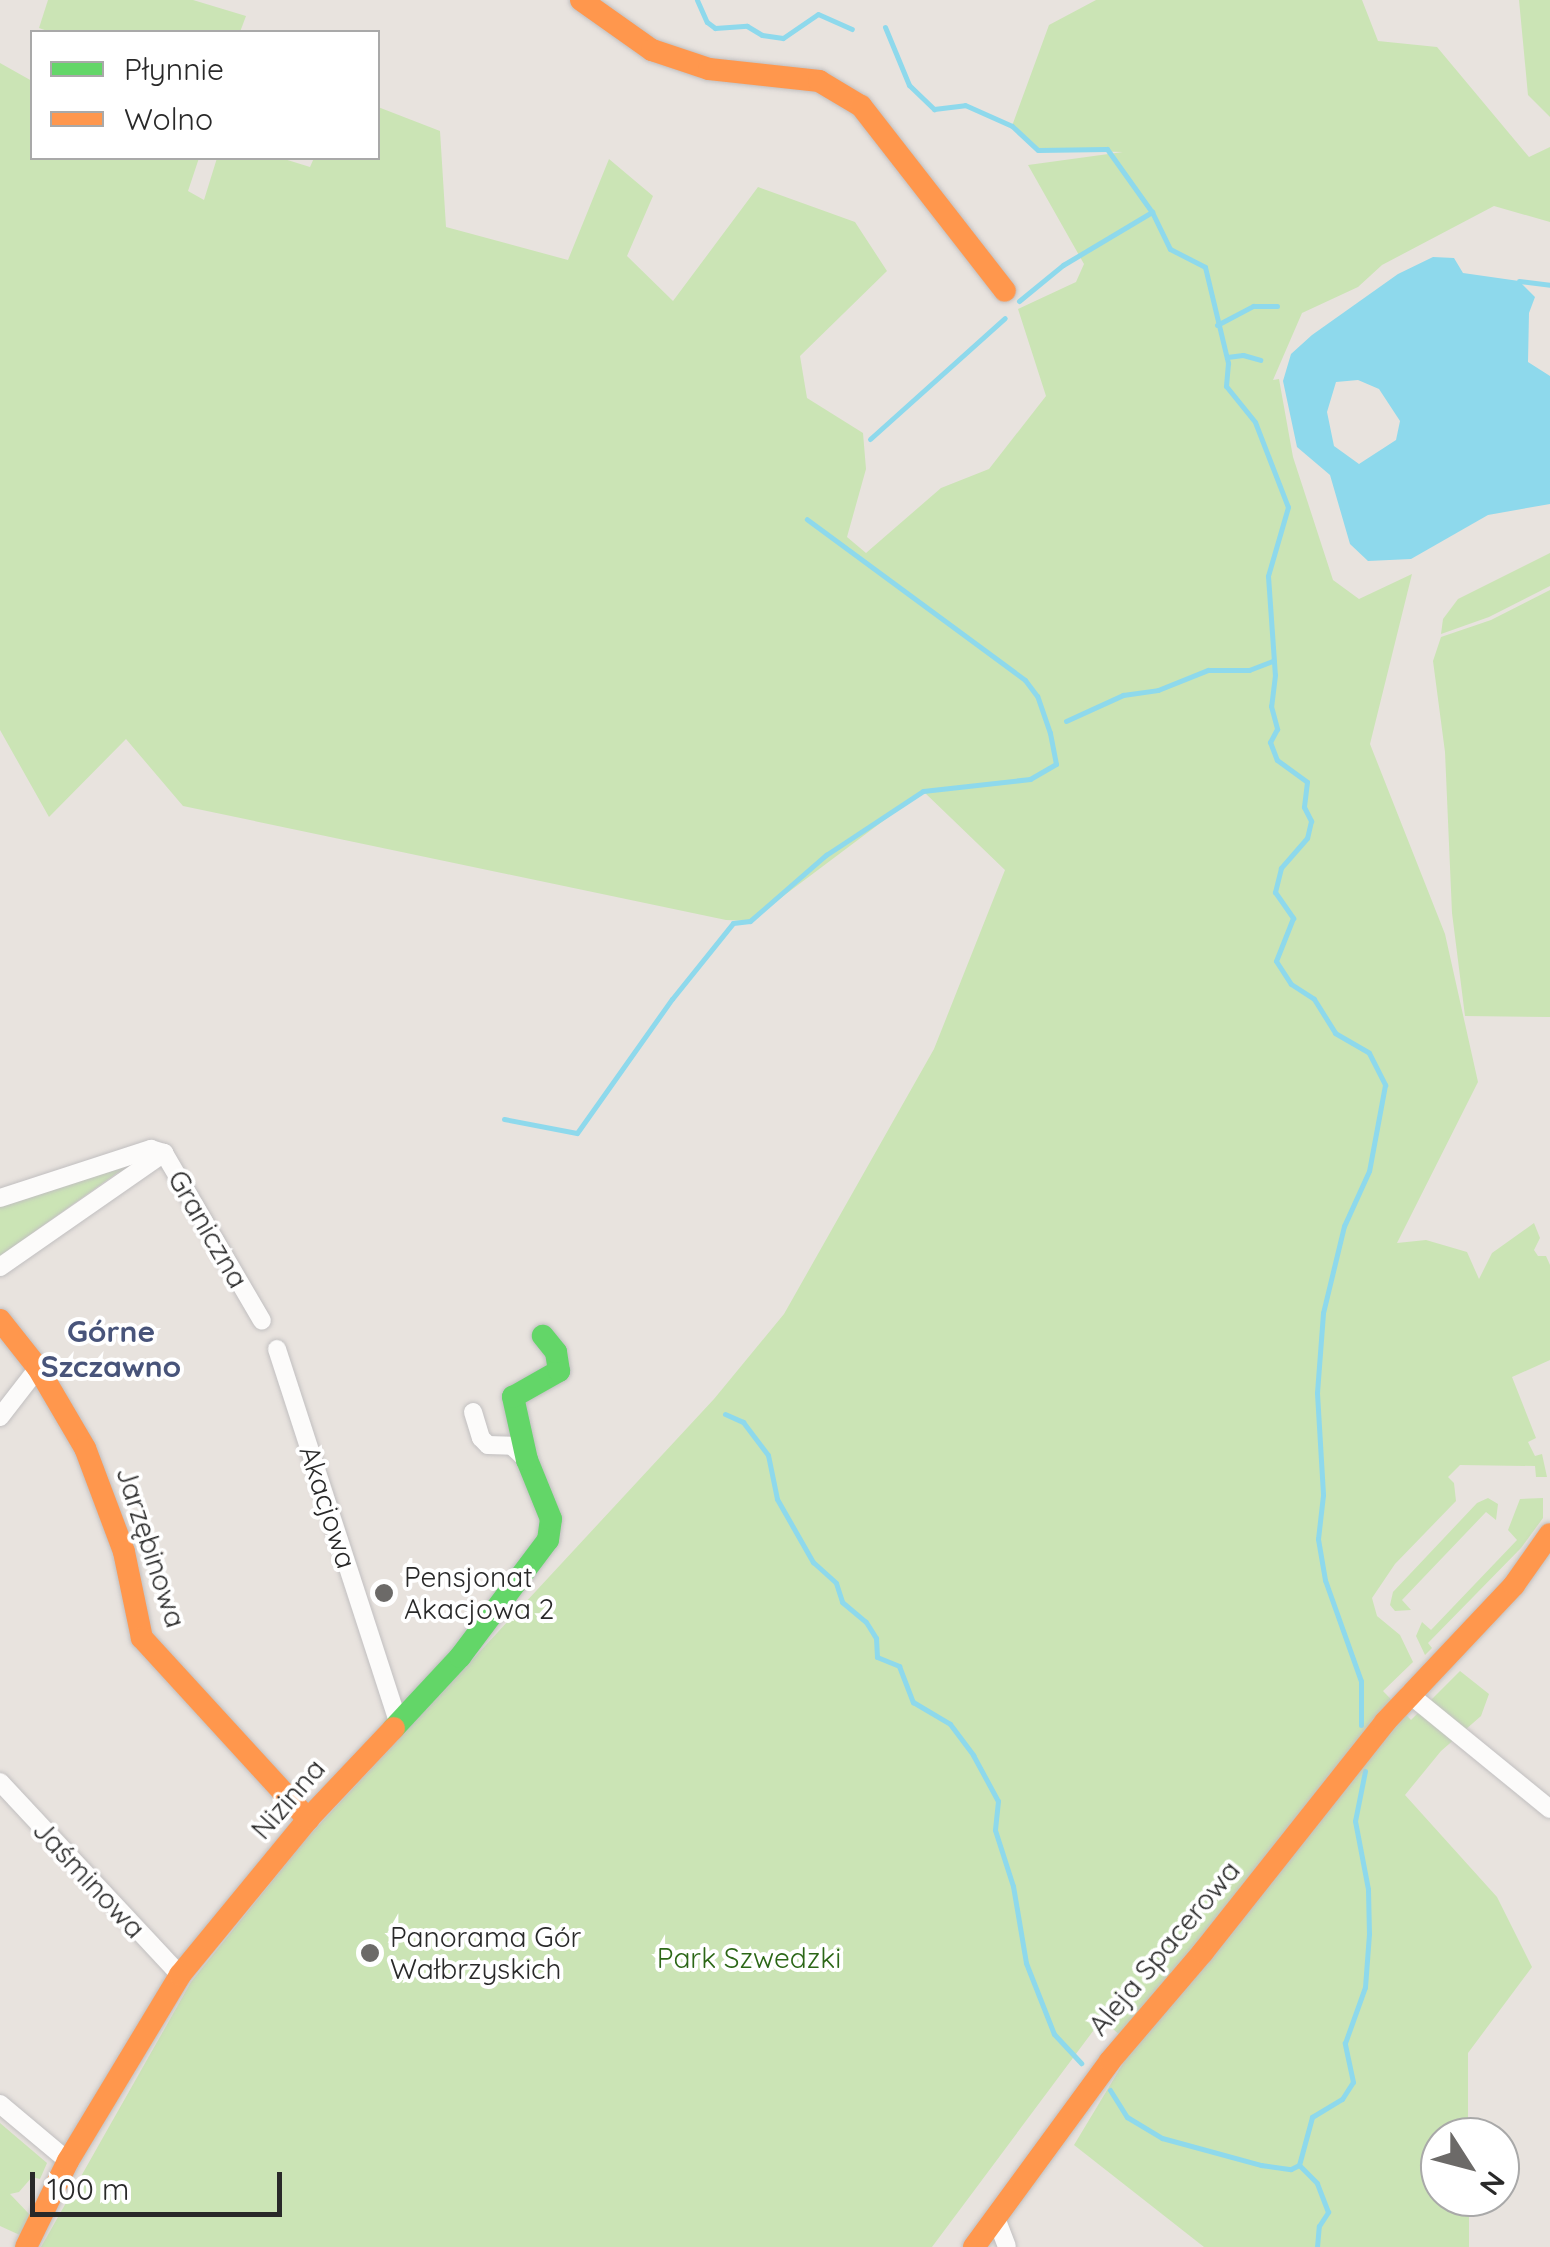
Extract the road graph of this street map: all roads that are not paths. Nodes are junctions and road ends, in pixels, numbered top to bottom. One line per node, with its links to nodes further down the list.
1 (580, 0): 2 (street)
2 (1004, 290)
3 (164, 1153): 4 (street); 5 (street, Graniczna); 7 (street, Graniczna)
4 (0, 1198)
5 (0, 1267)
6 (0, 1320): 10 (street, Jarzębinowa)
7 (262, 1321)
8 (543, 1336): 13 (street, Nizinna)
9 (276, 1349): 16 (street, Akacjowa)
10 (38, 1368): 12 (street); 19 (street, Jarzębinowa)
11 (473, 1412): 13 (street)
12 (0, 1417)
13 (527, 1460): 16 (street, Nizinna)
14 (1550, 1534): 15 (street, Aleja Spacerowa)
15 (1409, 1694): 18 (street); 23 (street, Aleja Spacerowa)
16 (398, 1722): 19 (street, Nizinna)
17 (0, 1782): 20 (street, Jaśminowa)
18 (1550, 1809)
19 (308, 1819): 20 (street, Nizinna)
20 (180, 1974): 22 (street, Nizinna)
21 (0, 2104): 22 (street)
22 (68, 2161): 24 (street, Nizinna)
23 (996, 2218): 25 (street, Aleja Spacerowa); 26 (street)
24 (26, 2247)
25 (974, 2247)
26 (1007, 2247)

